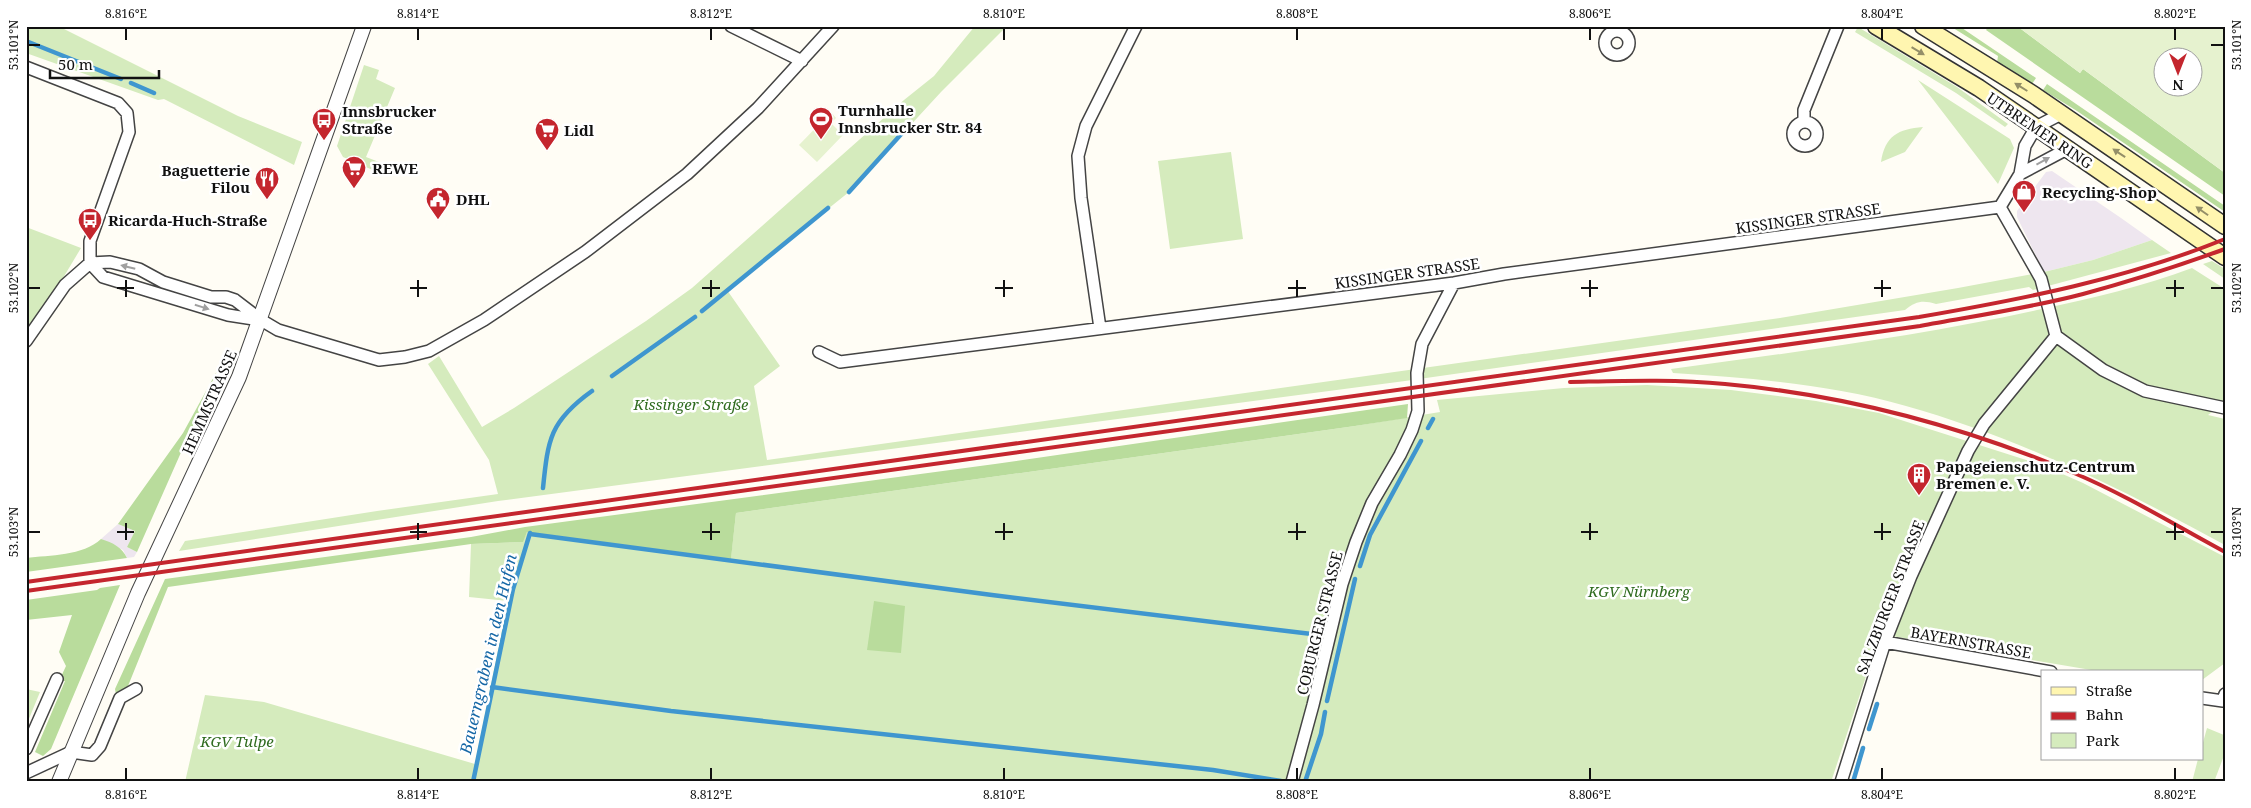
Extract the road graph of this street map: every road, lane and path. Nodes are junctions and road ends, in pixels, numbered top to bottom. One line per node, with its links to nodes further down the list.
1 (364, 26): 20 (street, HEMMSTRASSE)
2 (731, 26): 8 (street)
3 (834, 26): 8 (street)
4 (1136, 26): 21 (street)
5 (1838, 26): 11 (street)
6 (1876, 26): 12 (main road, UTBREMER RING, one-way to 12)
7 (1923, 26): 10 (main road, UTBREMER RING, one-way to 7)
8 (802, 61): 20 (street)
9 (26, 68): 18 (street)
10 (2061, 114): 12 (street); 16 (main road, UTBREMER RING, one-way to 10)
11 (1804, 122)
12 (2036, 127): 13 (main road, UTBREMER RING); 14 (street)
13 (2068, 149): 14 (street, one-way to 13); 17 (main road, UTBREMER RING)
14 (2020, 174): 15 (street)
15 (2000, 207): 19 (street, KISSINGER STRASSE); 22 (street)
16 (2225, 226)
17 (2225, 257)
18 (90, 263): 20 (street, one-way to 20); 20 (street, one-way to 18); 23 (street)
19 (1454, 283): 21 (street, KISSINGER STRASSE); 36 (street, COBURGER STRASSE)
20 (261, 320): 33 (street, HEMMSTRASSE)
21 (1100, 328): 24 (street, KISSINGER STRASSE)
22 (2056, 336): 25 (street); 26 (street, SALZBURGER STRASSE)
23 (26, 340)
24 (819, 352)
25 (2225, 408)
26 (1885, 642): 27 (street, BAYERNSTRASSE); 37 (street, SALZBURGER STRASSE)
27 (2041, 670)
28 (57, 679): 32 (street)
29 (136, 689): 33 (street)
30 (2225, 694): 31 (street)
31 (2204, 698)
32 (26, 749)
33 (71, 752): 34 (street); 35 (street, HEMMSTRASSE)
34 (26, 772)
35 (59, 782)
36 (1292, 782)
37 (1841, 782)

